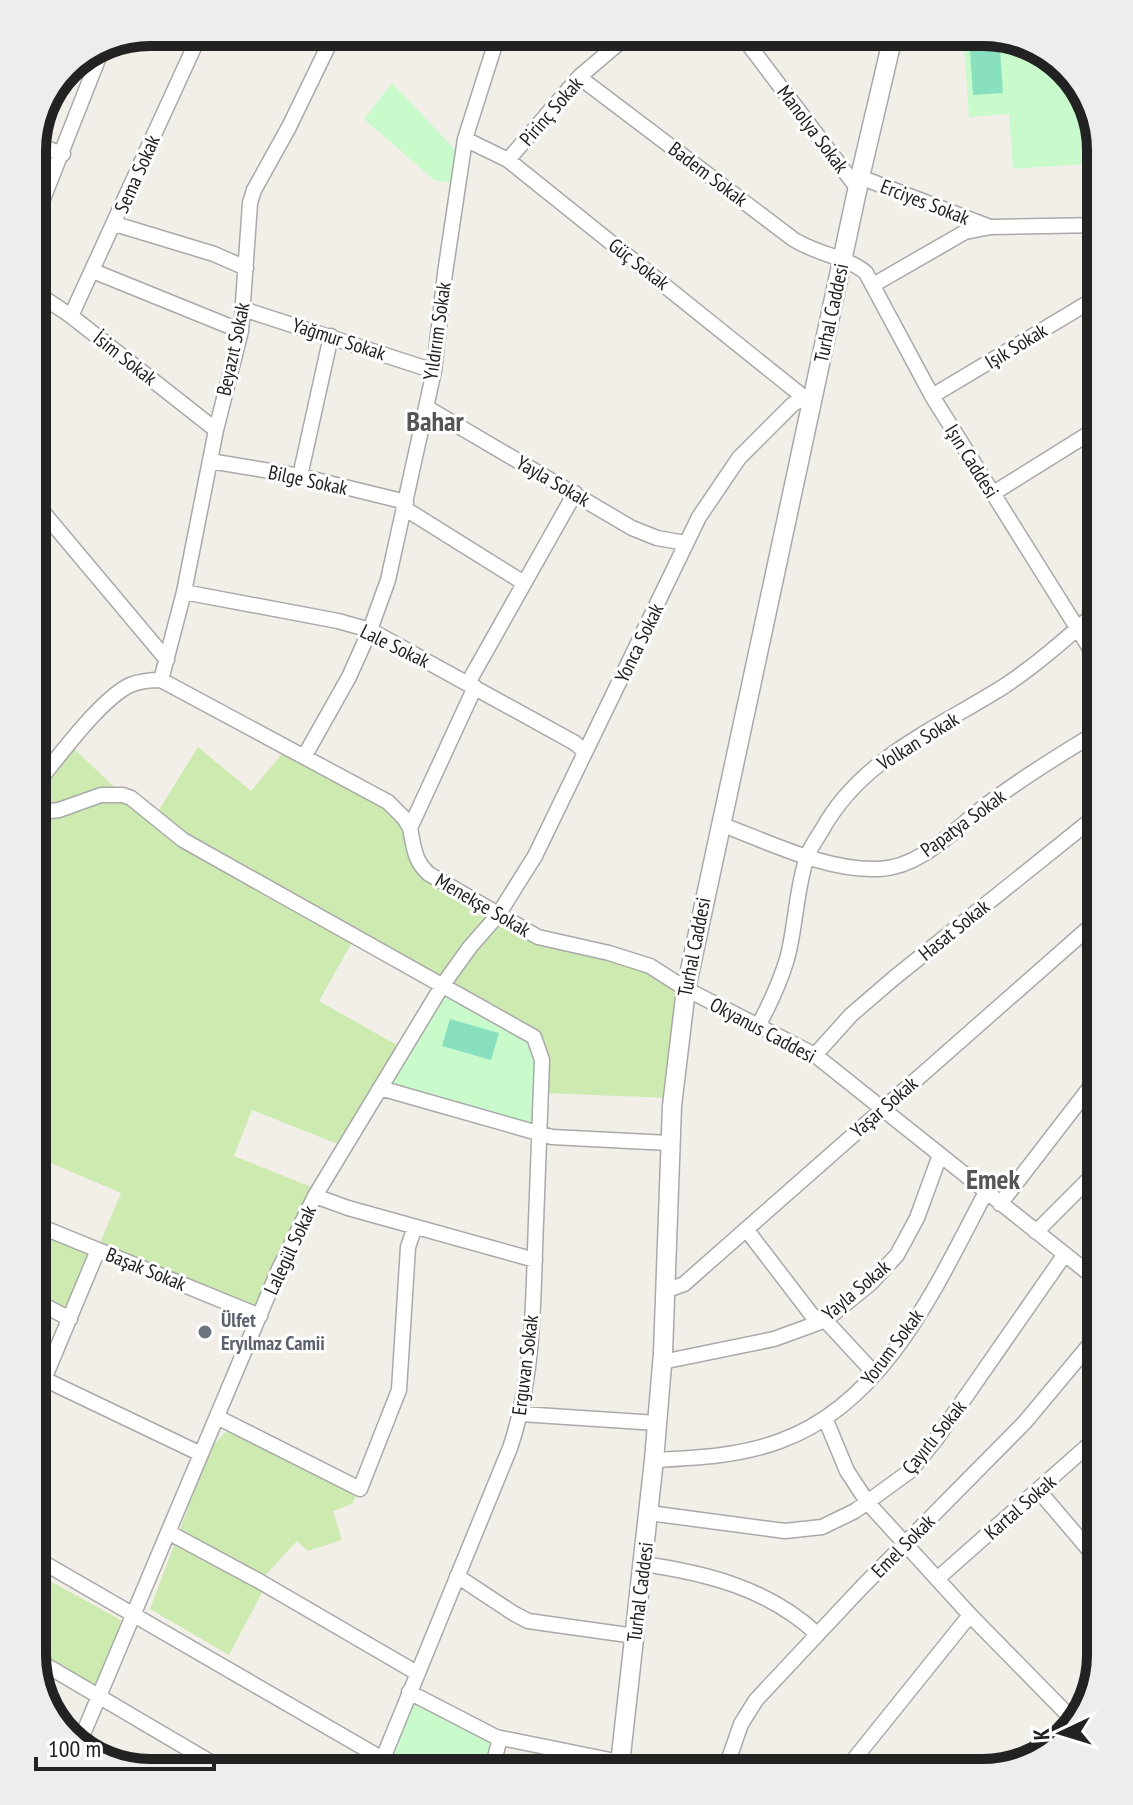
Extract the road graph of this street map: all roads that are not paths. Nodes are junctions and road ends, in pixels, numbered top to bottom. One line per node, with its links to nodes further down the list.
1 (195, 46): 17 (street, Sema Sokak)
2 (328, 46): 21 (street, Beyazıt Sokak)
3 (495, 46): 11 (street, Yıldırım Sokak)
4 (616, 46): 9 (street, Pirinç Sokak)
5 (750, 46): 15 (street, Manolya Sokak)
6 (884, 46): 10 (street, Turhal Caddesi)
7 (891, 46): 10 (street, Turhal Caddesi)
8 (98, 61): 13 (street)
9 (579, 77): 14 (street, Pirinç Sokak); 20 (street, Badem Sokak)
10 (869, 135): 15 (street, Turhal Caddesi)
11 (465, 139): 14 (street, Güç Sokak); 30 (street, Yıldırım Sokak)
12 (46, 148): 13 (street)
13 (63, 154): 16 (street)
14 (508, 160): 32 (street, Güç Sokak)
15 (859, 183): 19 (street, Erciyes Sokak); 20 (street, Turhal Caddesi)
16 (46, 194)
17 (115, 224): 21 (street); 22 (street, Sema Sokak)
18 (1087, 225): 19 (street, Erciyes Sokak)
19 (991, 227): 23 (street, Erciyes Sokak)
20 (842, 261): 23 (street, Işın Caddesi); 32 (street, Turhal Caddesi)
21 (246, 268): 26 (street, Beyazıt Sokak)
22 (93, 271): 27 (street, Sema Sokak); 28 (street)
23 (873, 285): 31 (street, Işın Caddesi)
24 (46, 299): 27 (street, İsim Sokak)
25 (1087, 303): 31 (street, Işık Sokak)
26 (243, 309): 28 (street, Beyazıt Sokak); 29 (street, Yağmur Sokak)
27 (71, 316): 34 (street, İsim Sokak)
28 (241, 331): 34 (street, Beyazıt Sokak)
29 (331, 336): 30 (street, Yağmur Sokak); 37 (street)
30 (434, 371): 33 (street, Yıldırım Sokak)
31 (932, 396): 39 (street, Işın Caddesi)
32 (809, 400): 42 (street, Yonca Sokak); 58 (street, Turhal Caddesi)
33 (426, 407): 38 (street, Yayla Sokak); 40 (street, Yıldırım Sokak)
34 (216, 430): 36 (street, Beyazıt Sokak)
35 (1087, 435): 39 (street)
36 (210, 461): 37 (street, Bilge Sokak); 44 (street, Beyazıt Sokak)
37 (300, 476): 40 (street, Bilge Sokak)
38 (575, 493): 42 (street, Yayla Sokak); 43 (street)
39 (992, 494): 46 (street, Işın Caddesi)
40 (405, 505): 43 (street, Bilge Sokak); 47 (street, Yıldırım Sokak)
41 (46, 516): 49 (street)
42 (685, 543): 53 (street, Yonca Sokak)
43 (524, 583): 51 (street)
44 (184, 592): 47 (street, Lale Sokak); 49 (street, Beyazıt Sokak)
45 (1087, 620): 46 (street, Volkan Sokak)
46 (1078, 628): 48 (street, Işın Caddesi); 60 (street, Volkan Sokak)
47 (370, 630): 51 (street, Lale Sokak); 54 (street, Yıldırım Sokak)
48 (1087, 643)
49 (167, 660): 50 (street, Beyazıt Sokak)
50 (161, 680): 54 (street); 55 (street)
51 (471, 685): 53 (street, Lale Sokak); 59 (street)
52 (1087, 739): 60 (street, Papatya Sokak)
53 (585, 752): 61 (street, Yonca Sokak)
54 (304, 757): 59 (street)
55 (46, 773)
56 (46, 811): 63 (street, Erguvan Sokak)
57 (1087, 823): 66 (street, Hasat Sokak)
58 (720, 824): 60 (street, Papatya Sokak); 64 (street, Turhal Caddesi)
59 (410, 828): 61 (street, Menekşe Sokak)
60 (807, 856): 65 (street, Volkan Sokak)
61 (498, 915): 63 (street, Lalegül Sokak); 64 (street, Menekşe Sokak)
62 (1087, 929): 69 (street, Yaşar Sokak)
63 (442, 986): 67 (street, Lalegül Sokak); 70 (street, Erguvan Sokak)
64 (686, 989): 65 (street, Okyanus Caddesi); 71 (street, Turhal Caddesi)
65 (758, 1026): 66 (street, Okyanus Caddesi)
66 (815, 1055): 69 (street, Okyanus Caddesi)
67 (380, 1088): 70 (street); 75 (street, Lalegül Sokak)
68 (1087, 1091): 76 (street)
69 (883, 1108): 72 (street, Okyanus Caddesi); 79 (street, Yaşar Sokak)
70 (539, 1134): 71 (street); 83 (street, Erguvan Sokak)
71 (669, 1143): 85 (street, Turhal Caddesi)
72 (940, 1155): 74 (street, Okyanus Caddesi); 89 (street, Yayla Sokak)
73 (1087, 1181): 80 (street)
74 (986, 1192): 76 (street, Okyanus Caddesi); 93 (street, Yorum Sokak)
75 (315, 1196): 77 (street); 87 (street, Lalegül Sokak)
76 (1000, 1204): 80 (street, Okyanus Caddesi)
77 (415, 1227): 83 (street); 96 (street)
78 (46, 1229): 81 (street, Başak Sokak)
79 (746, 1229): 85 (street, Yaşar Sokak); 89 (street)
80 (1036, 1232): 82 (street, Okyanus Caddesi)
81 (98, 1250): 87 (street, Başak Sokak); 88 (street)
82 (1065, 1254): 84 (street, Okyanus Caddesi); 103 (street, Çayırlı Sokak)
83 (535, 1260): 95 (street, Erguvan Sokak)
84 (1087, 1272)
85 (665, 1291): 91 (street, Turhal Caddesi)
86 (46, 1306): 88 (street)
87 (260, 1316): 96 (street, Lalegül Sokak)
88 (70, 1319): 92 (street)
89 (821, 1321): 91 (street, Yayla Sokak); 93 (street)
90 (1087, 1348): 106 (street, Emel Sokak)
91 (662, 1362): 98 (street, Turhal Caddesi)
92 (46, 1374)
93 (875, 1374): 97 (street, Yorum Sokak)
94 (46, 1380): 100 (street)
95 (521, 1414): 98 (street); 110 (street, Erguvan Sokak)
96 (217, 1417): 100 (street, Lalegül Sokak)
97 (825, 1418): 101 (street, Yorum Sokak); 103 (street)
98 (657, 1423): 101 (street, Turhal Caddesi)
99 (1087, 1447): 102 (street, Kartal Sokak)
100 (201, 1454): 105 (street, Lalegül Sokak)
101 (654, 1460): 104 (street, Turhal Caddesi)
102 (1039, 1491): 107 (street); 111 (street, Kartal Sokak)
103 (868, 1503): 104 (street, Çayırlı Sokak); 106 (street)
104 (649, 1513): 109 (street, Turhal Caddesi)
105 (168, 1532): 112 (street, Lalegül Sokak); 117 (street)
106 (905, 1545): 111 (street); 114 (street, Emel Sokak)
107 (1087, 1548)
108 (46, 1564): 112 (street)
109 (643, 1564): 114 (street); 115 (street, Turhal Caddesi)
110 (457, 1576): 115 (street); 117 (street, Erguvan Sokak)
111 (937, 1579): 113 (street)
112 (134, 1615): 119 (street, Lalegül Sokak); 124 (street)
113 (970, 1615): 120 (street); 130 (street)
114 (817, 1634): 129 (street, Emel Sokak)
115 (635, 1636): 128 (street, Turhal Caddesi)
116 (47, 1666): 119 (street)
117 (417, 1673): 118 (street, Erguvan Sokak)
118 (409, 1692): 122 (street); 125 (street, Erguvan Sokak)
119 (100, 1697): 121 (street, Lalegül Sokak); 123 (street)
120 (1068, 1715)
121 (83, 1735)
122 (500, 1738): 126 (street); 127 (street)
123 (205, 1759)
124 (369, 1759)
125 (383, 1759)
126 (495, 1759)
127 (587, 1759)
128 (621, 1759)
129 (728, 1759)
130 (854, 1759)

